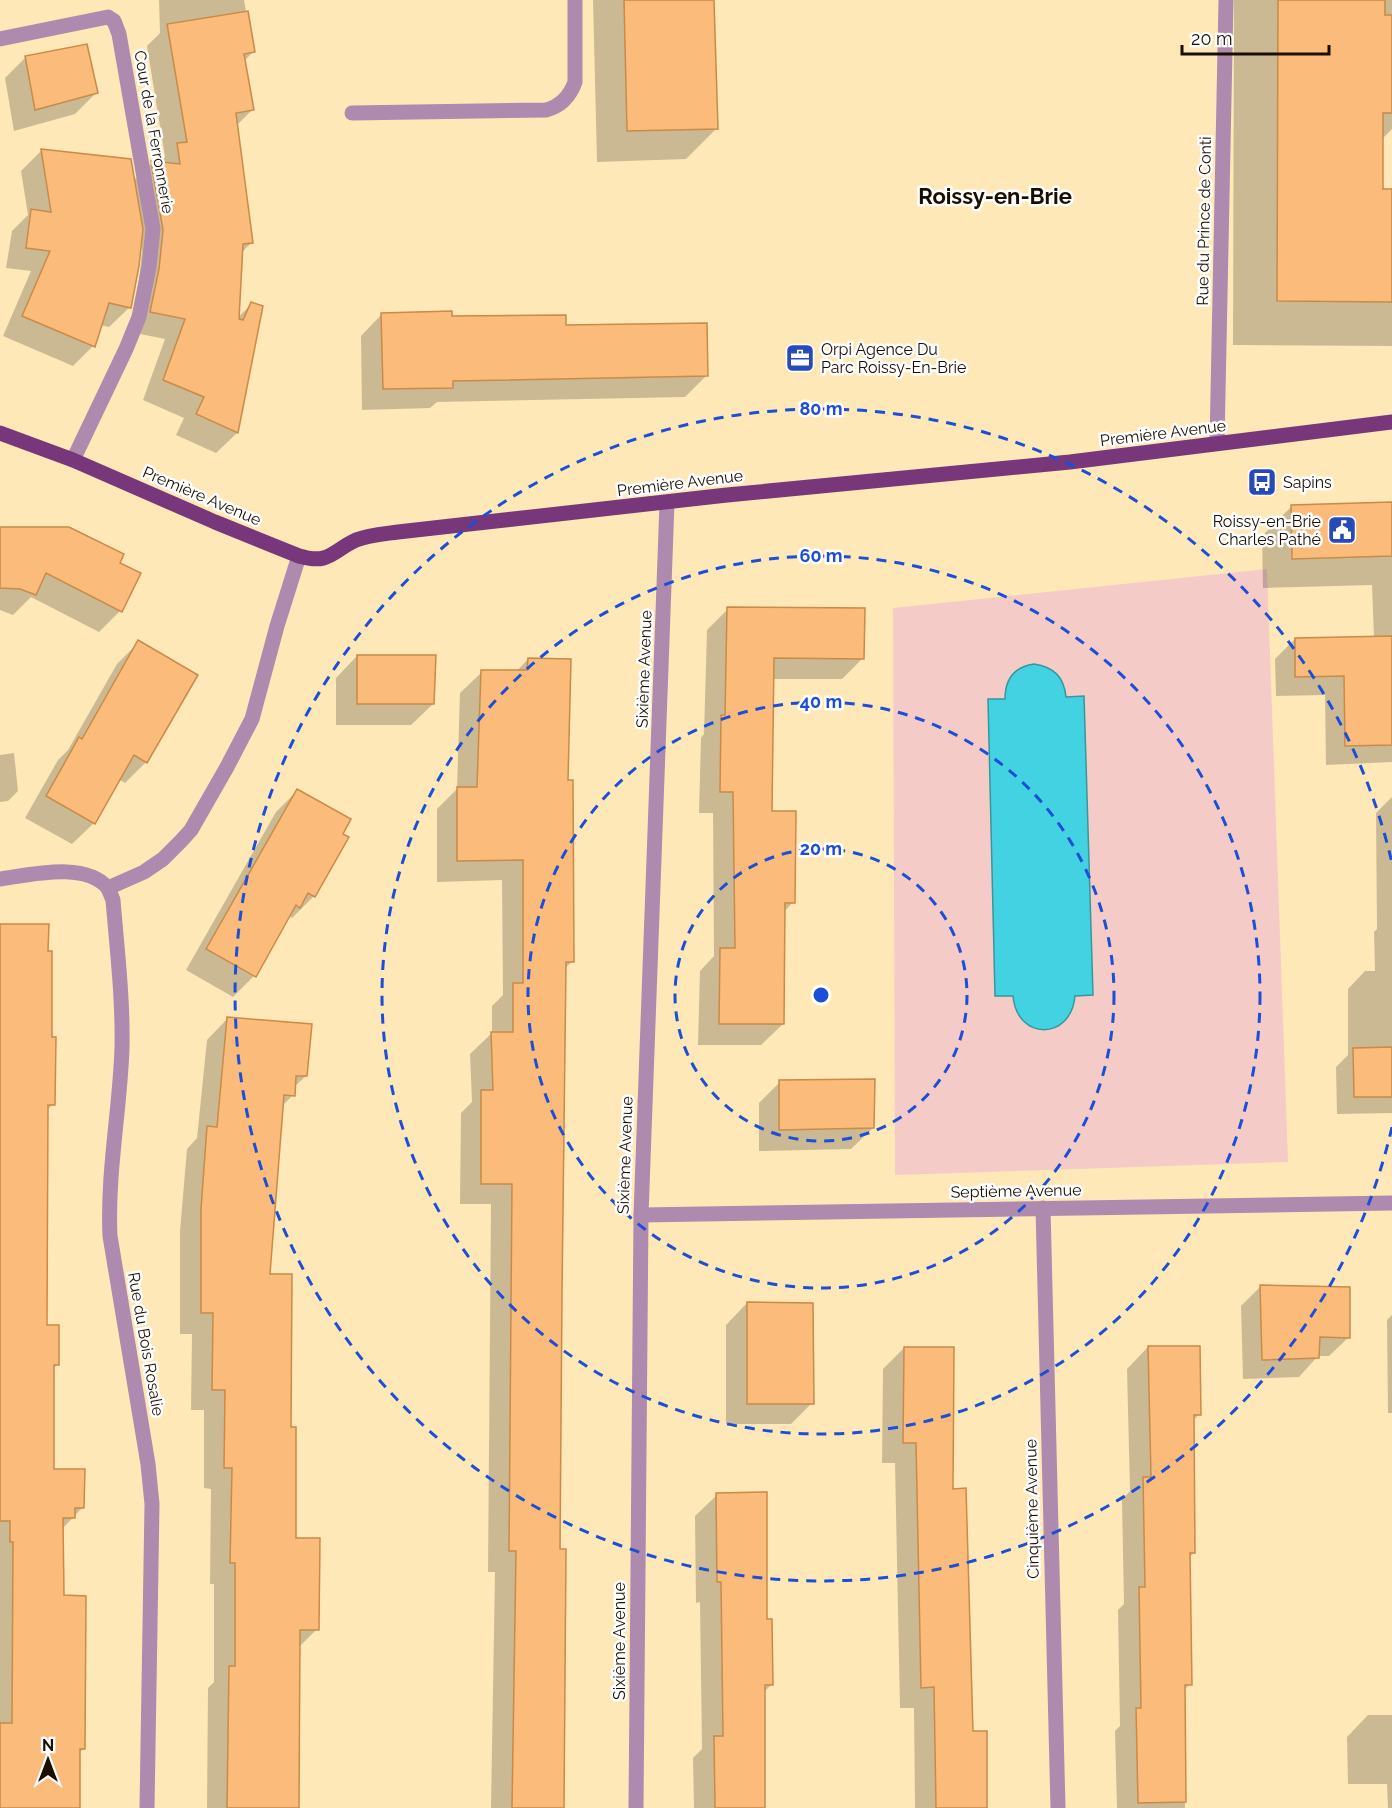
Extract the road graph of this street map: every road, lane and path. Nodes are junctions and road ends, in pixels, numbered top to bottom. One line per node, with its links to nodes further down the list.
1 (575, 0): 4 (street)
2 (1226, 0): 7 (street, Rue du Prince de Conti)
3 (0, 39): 8 (street, Cour de la Ferronnerie)
4 (352, 113)
5 (1392, 422): 7 (main road, Première Avenue)
6 (0, 433): 8 (main road, Première Avenue)
7 (1217, 443): 9 (main road, Première Avenue)
8 (73, 460): 10 (main road, Première Avenue)
9 (667, 503): 10 (main road, Première Avenue); 15 (street, Sixième Avenue)
10 (299, 556): 12 (street)
11 (0, 879): 12 (street)
12 (108, 888): 16 (street, Rue du Bois Rosalie)
13 (1392, 1203): 14 (street, Septième Avenue)
14 (1043, 1208): 15 (street, Septième Avenue); 18 (street, Cinquième Avenue)
15 (641, 1215): 17 (street, Sixième Avenue)
16 (147, 1808)
17 (636, 1808)
18 (1058, 1808)

